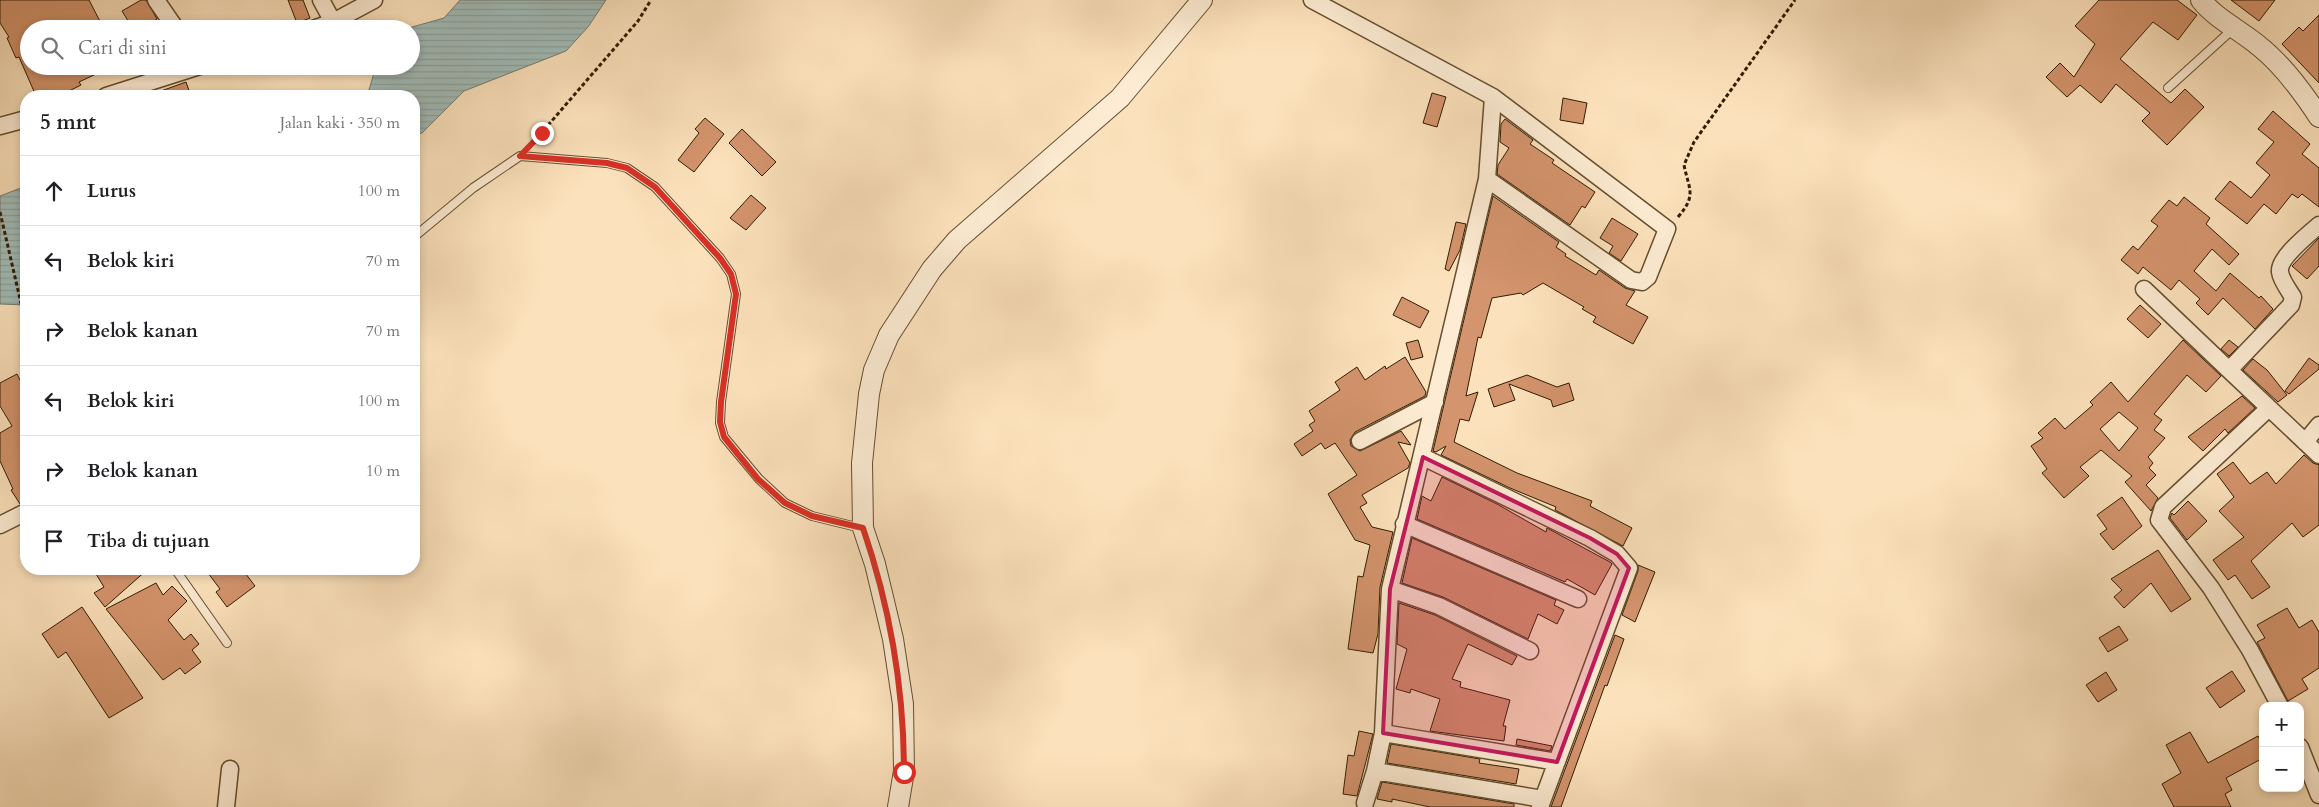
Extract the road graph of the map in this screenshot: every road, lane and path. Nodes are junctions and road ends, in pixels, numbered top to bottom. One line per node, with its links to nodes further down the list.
1 (156, 0): 9 (street)
2 (321, 0): 10 (street)
3 (374, 0): 11 (street)
4 (651, 0): 20 (path)
5 (1202, 0): 39 (street)
6 (1312, 0): 16 (street)
7 (1795, 0): 24 (path)
8 (2201, 0): 12 (street)
9 (170, 20)
10 (331, 20)
11 (336, 20)
12 (2235, 28): 14 (lane); 17 (street)
13 (172, 75): 15 (street)
14 (2168, 88)
15 (125, 90)
16 (1493, 97): 21 (street); 24 (street)
17 (2319, 117)
18 (20, 121): 19 (street)
19 (0, 126)
20 (520, 156): 25 (lane); 39 (lane)
21 (1487, 179): 24 (street); 29 (street)
22 (0, 212): 27 (path)
23 (2319, 225): 28 (street)
24 (1667, 229)
25 (420, 232)
26 (2144, 289): 28 (street)
27 (20, 302)
28 (2229, 370): 30 (street)
29 (1435, 402): 32 (street); 35 (street)
30 (2269, 408): 33 (street); 45 (street)
31 (2319, 425): 33 (street)
32 (1360, 441)
33 (2305, 442): 34 (street)
34 (2319, 455)
35 (1423, 457): 37 (street); 48 (street)
36 (20, 515): 38 (street)
37 (1404, 524): 41 (street); 42 (street)
38 (0, 525)
39 (863, 528): 55 (street)
40 (179, 575): 43 (lane)
41 (1390, 589): 44 (street); 46 (street)
42 (1578, 599)
43 (227, 644)
44 (1530, 651)
45 (2278, 702)
46 (1383, 733): 48 (street); 50 (street)
47 (2304, 757): 51 (street)
48 (1557, 762): 53 (street)
49 (230, 770): 54 (street)
50 (1375, 771): 52 (street); 53 (street)
51 (2319, 795)
52 (1365, 803)
53 (1542, 803)
54 (226, 807)
55 (898, 807)

